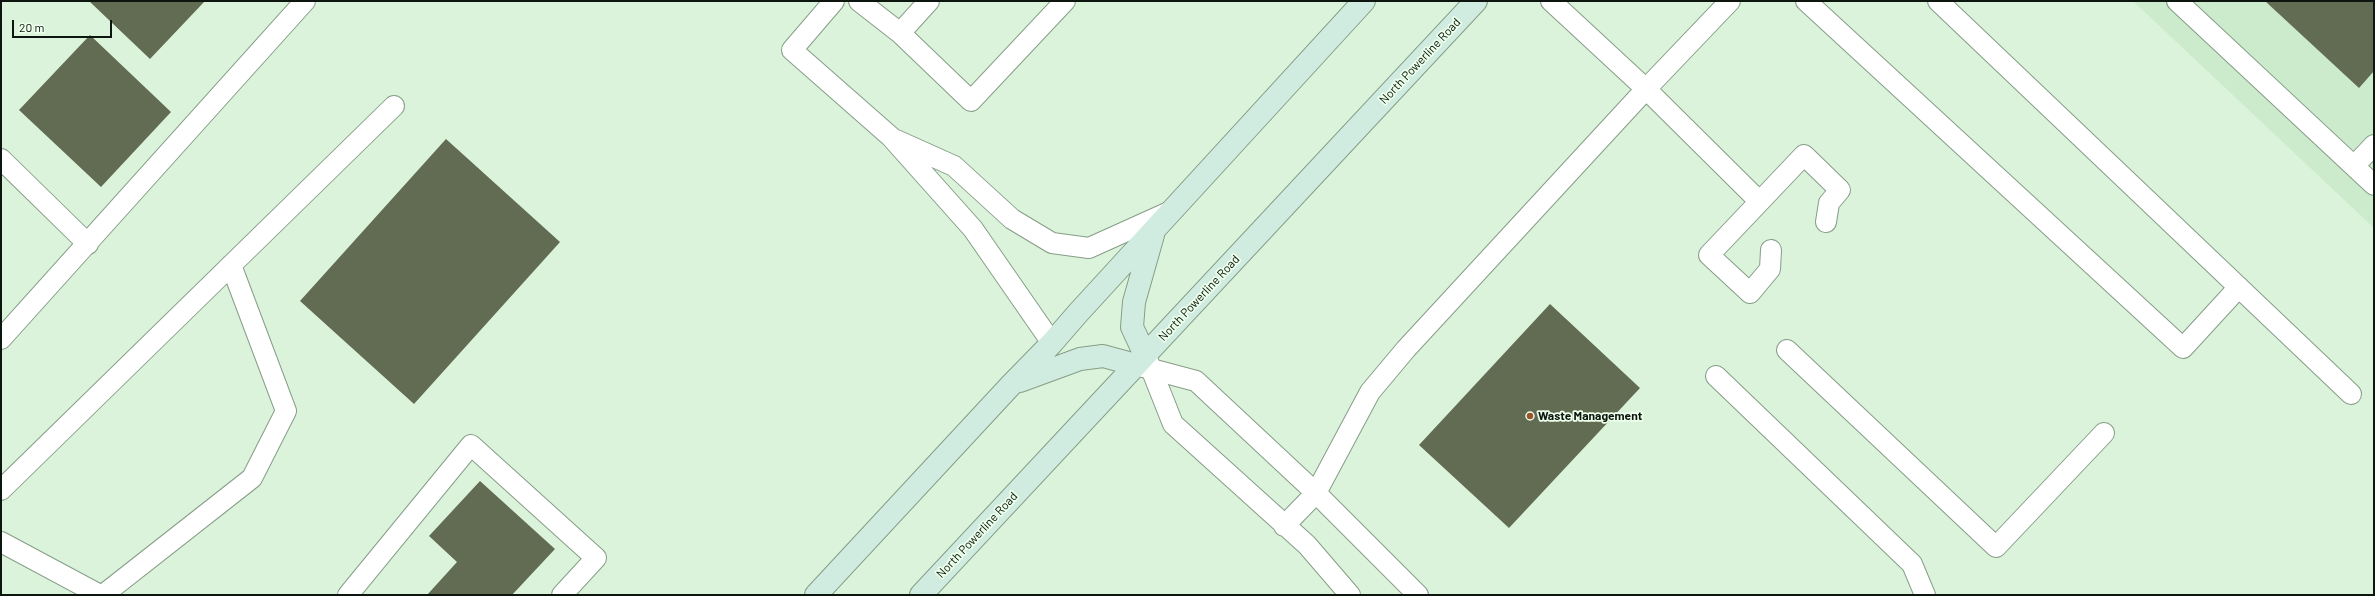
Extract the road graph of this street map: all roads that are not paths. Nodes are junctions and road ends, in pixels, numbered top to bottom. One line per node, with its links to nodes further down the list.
1 (834, 1): 16 (lane)
2 (859, 1): 13 (lane)
3 (929, 1): 13 (lane)
4 (1065, 1): 13 (lane)
5 (1364, 1): 22 (main road)
6 (1476, 1): 32 (main road, North Powerline Road)
7 (1551, 1): 14 (lane)
8 (1730, 1): 14 (lane)
9 (1806, 1): 28 (lane)
10 (1938, 1): 28 (lane)
11 (2177, 1): 19 (lane)
12 (295, 4): 25 (lane)
13 (900, 33)
14 (1646, 89): 21 (lane); 38 (lane)
15 (394, 106): 27 (lane)
16 (891, 137): 22 (lane); 30 (lane)
17 (2374, 145): 19 (lane)
18 (1, 159): 25 (lane)
19 (2354, 166): 20 (lane)
20 (2374, 185)
21 (1759, 201): 23 (lane); 26 (lane)
22 (1171, 211): 24 (main road)
23 (1822, 211)
24 (1154, 230): 30 (main road); 32 (main road)
25 (88, 244): 29 (lane)
26 (1776, 262)
27 (231, 265): 37 (lane); 42 (lane)
28 (2239, 287): 35 (lane)
29 (1, 339)
30 (1052, 343): 34 (main road)
31 (1787, 350): 36 (lane)
32 (1144, 364): 34 (main road); 38 (lane); 39 (lane); 46 (main road, North Powerline Road)
33 (1716, 376): 49 (lane)
34 (1010, 386): 45 (main road)
35 (2351, 394)
36 (2104, 433)
37 (1, 490)
38 (1316, 493): 39 (lane); 48 (lane)
39 (1284, 526): 47 (lane)
40 (1, 542): 41 (lane)
41 (100, 595)
42 (103, 595)
43 (348, 595): 44 (lane)
44 (562, 595)
45 (816, 595)
46 (921, 595)
47 (1350, 595)
48 (1418, 595)
49 (1925, 595)

